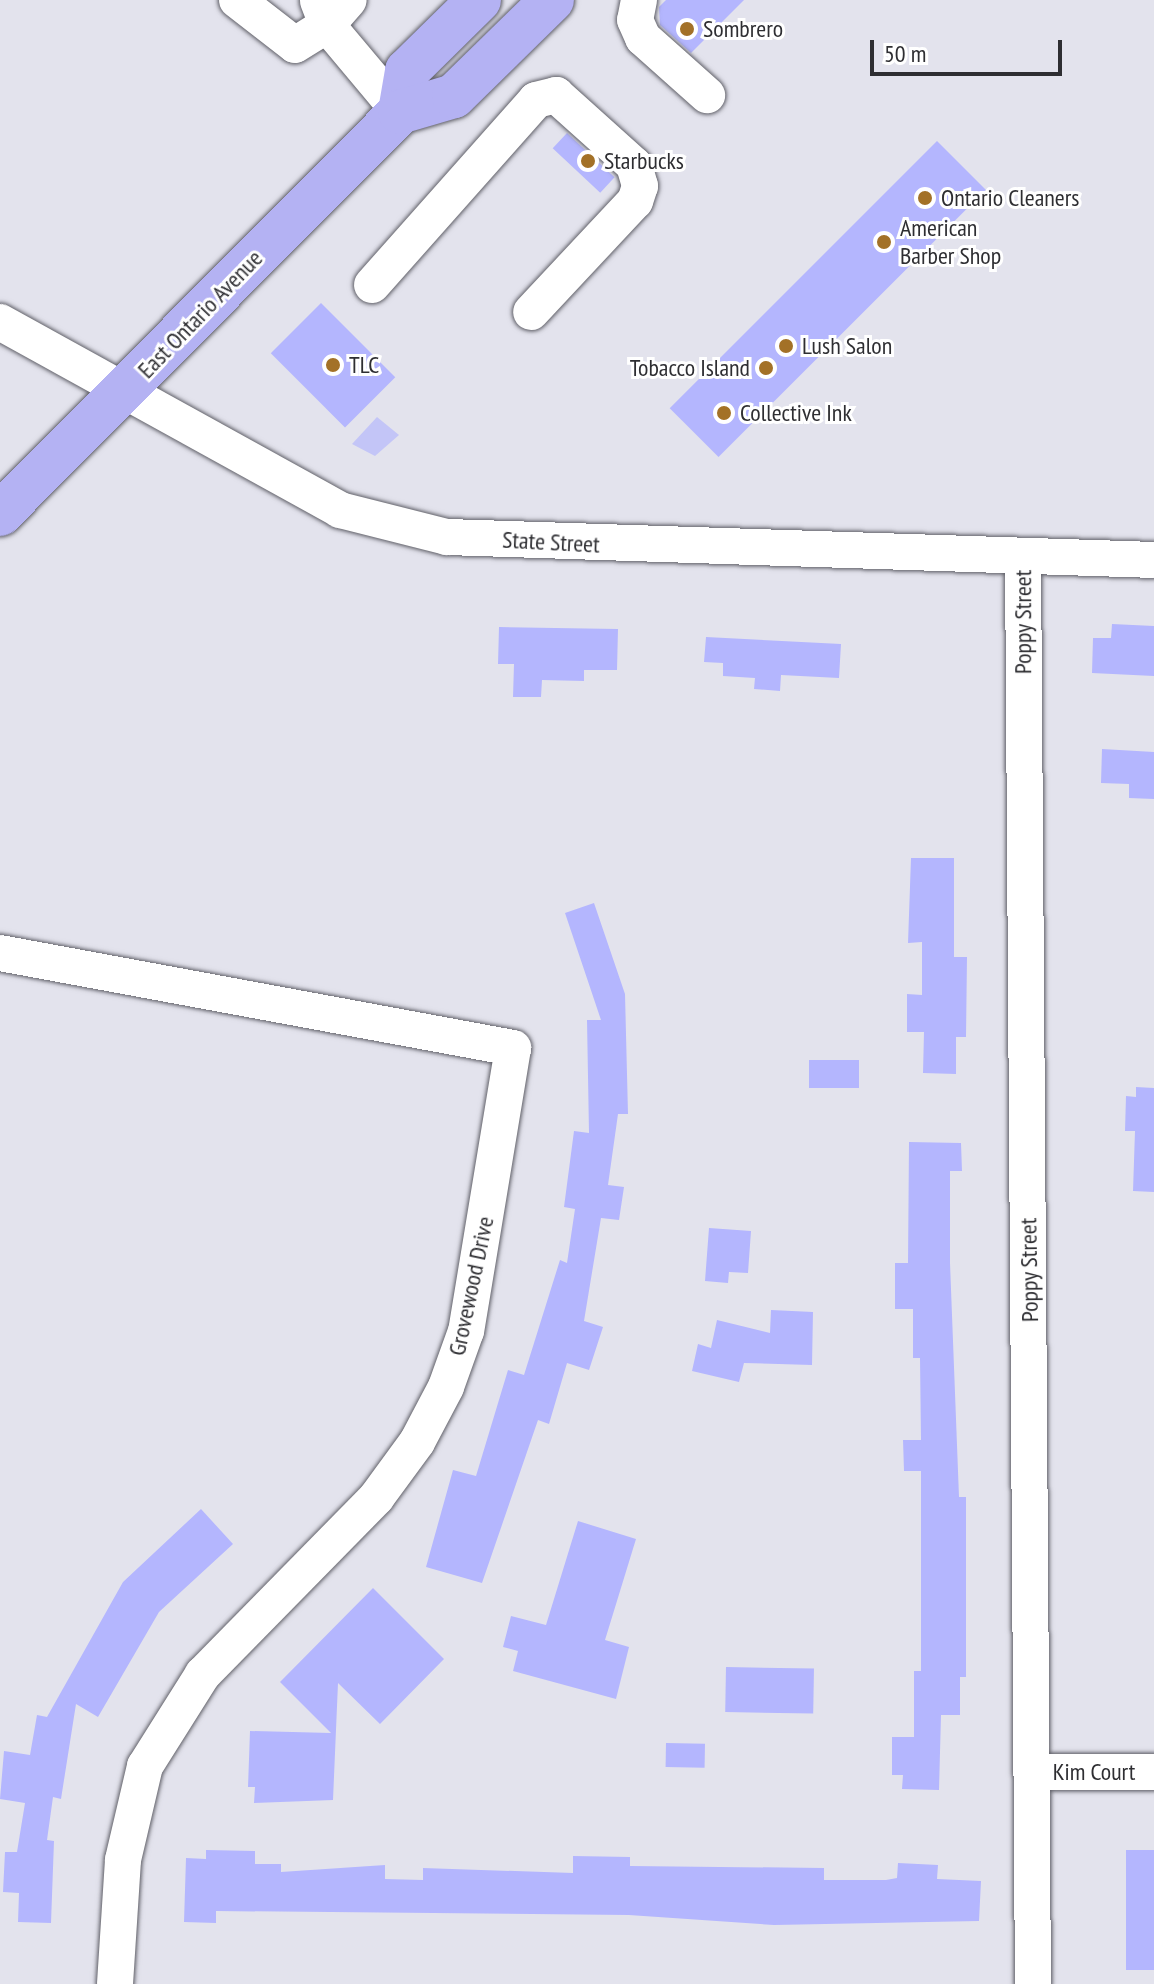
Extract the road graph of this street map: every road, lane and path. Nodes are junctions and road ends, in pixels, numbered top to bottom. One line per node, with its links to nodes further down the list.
1 (237, 0): 5 (street)
2 (479, 0): 7 (main road)
3 (639, 0): 6 (street)
4 (542, 5): 7 (main road, East Ontario Avenue)
5 (331, 8): 7 (street)
6 (707, 95)
7 (400, 112): 11 (main road, East Ontario Avenue)
8 (372, 285): 9 (street)
9 (531, 312)
10 (0, 322): 11 (street, State Street)
11 (122, 394): 12 (main road, East Ontario Avenue); 13 (street, State Street)
12 (0, 514)
13 (1023, 556): 14 (street, State Street); 16 (street, Poppy Street)
14 (1154, 560)
15 (0, 953): 18 (street, Grovewood Drive)
16 (1033, 1772): 17 (street, Kim Court); 19 (street, Poppy Street)
17 (1154, 1772)
18 (115, 1984)
19 (1033, 1984)

